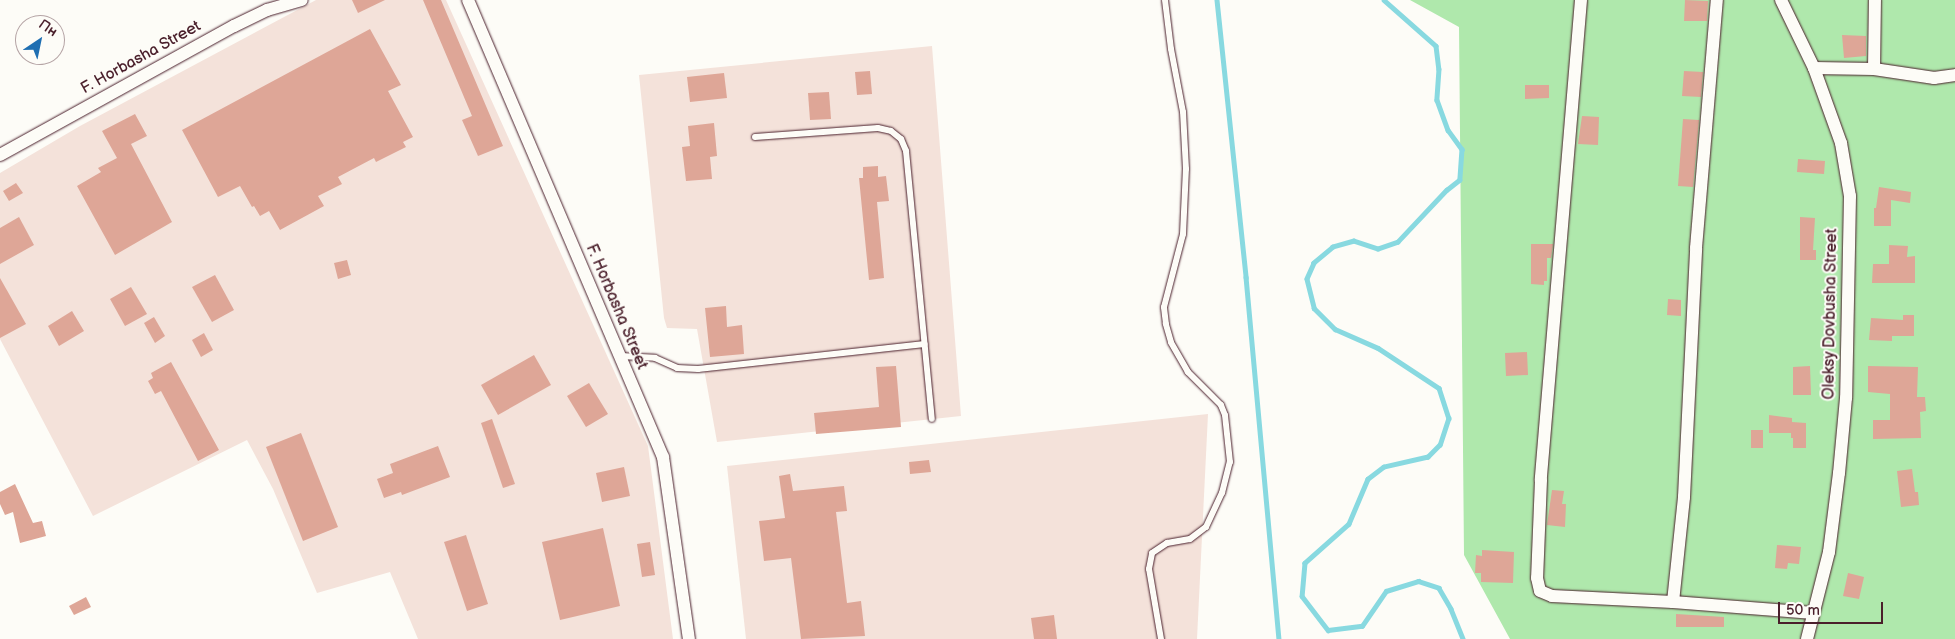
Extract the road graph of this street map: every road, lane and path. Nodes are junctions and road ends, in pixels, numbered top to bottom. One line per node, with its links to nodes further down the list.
1 (302, 0): 12 (street, F. Horbasha Street)
2 (468, 0): 14 (street, F. Horbasha Street)
3 (1165, 0): 19 (lane)
4 (1581, 0): 16 (street)
5 (1717, 0): 16 (street)
6 (1781, 0): 8 (street, Oleksy Dovbusha Street)
7 (1875, 0): 9 (street)
8 (1814, 68): 9 (street); 17 (street, Oleksy Dovbusha Street)
9 (1874, 69): 10 (street)
10 (1955, 75)
11 (755, 138): 13 (lane)
12 (0, 155)
13 (924, 344): 14 (lane); 15 (lane)
14 (619, 356): 18 (street, F. Horbasha Street)
15 (932, 419)
16 (1673, 602): 17 (street)
17 (1814, 613): 20 (street, Oleksy Dovbusha Street)
18 (689, 639)
19 (1161, 639)
20 (1808, 639)

